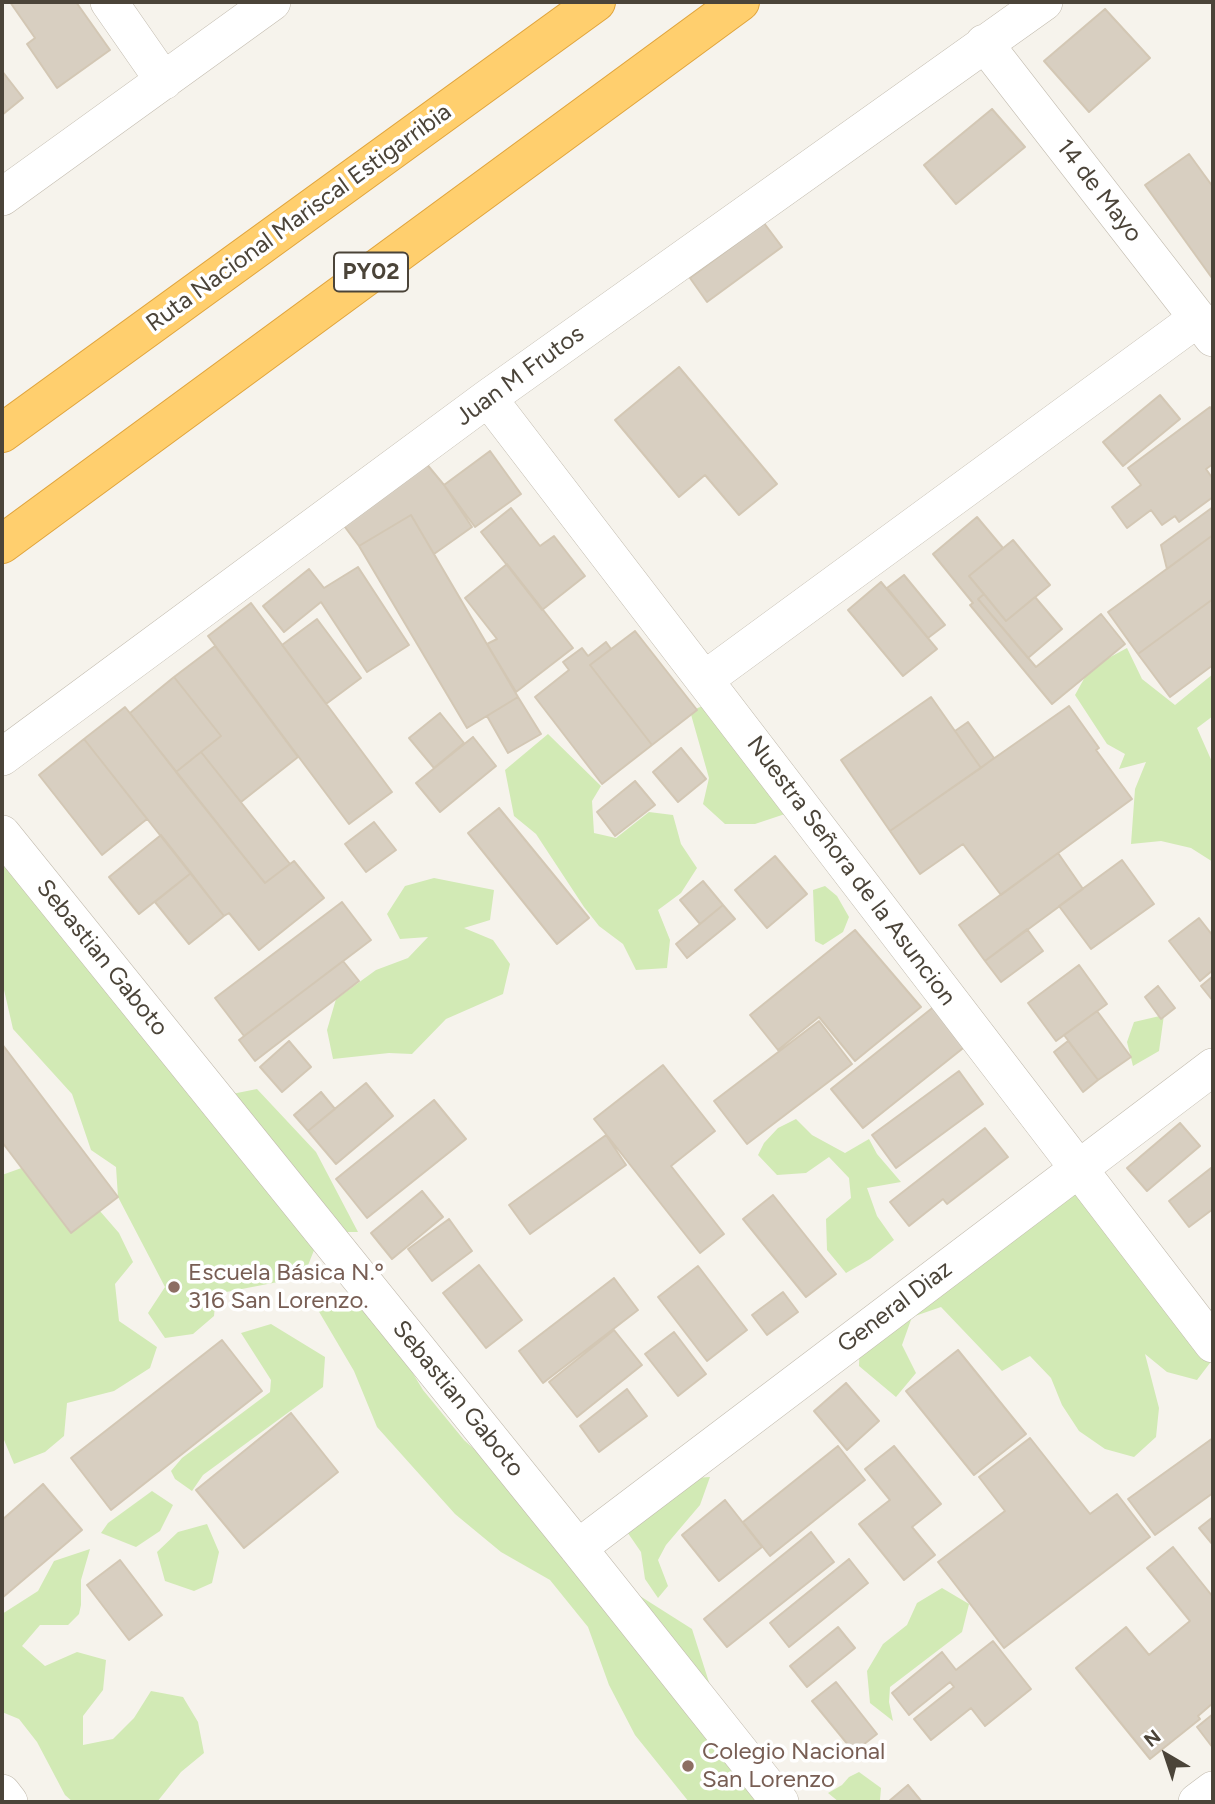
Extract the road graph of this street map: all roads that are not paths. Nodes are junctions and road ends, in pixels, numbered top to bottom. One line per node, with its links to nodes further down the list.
1 (109, 2): 7 (street)
2 (272, 2): 7 (street)
3 (596, 2): 11 (highway, Ruta Nacional Mariscal Estigarribia)
4 (740, 2): 12 (highway, PY02)
5 (1044, 2): 6 (street, Juan M Frutos)
6 (984, 43): 9 (street, 14 de Mayo); 10 (street, Juan M Frutos)
7 (164, 81): 8 (street)
8 (2, 197)
9 (1206, 328): 13 (street)
10 (488, 398): 13 (street, Nuestra Señora de la Asuncion); 14 (street, Juan M Frutos)
11 (2, 433)
12 (2, 544)
13 (704, 680): 17 (street, Nuestra Señora de la Asuncion)
14 (2, 757)
15 (2, 834): 19 (street, Sebastian Gaboto)
16 (1213, 1067): 17 (street, General Diaz)
17 (1078, 1168): 18 (street, Nuestra Señora de la Asuncion); 19 (street, General Diaz)
18 (1213, 1344)
19 (578, 1548): 23 (street, Sebastian Gaboto)
20 (1213, 1790): 24 (street)
21 (2, 1793): 22 (street)
22 (9, 1802)
23 (780, 1802)
24 (1197, 1802)

